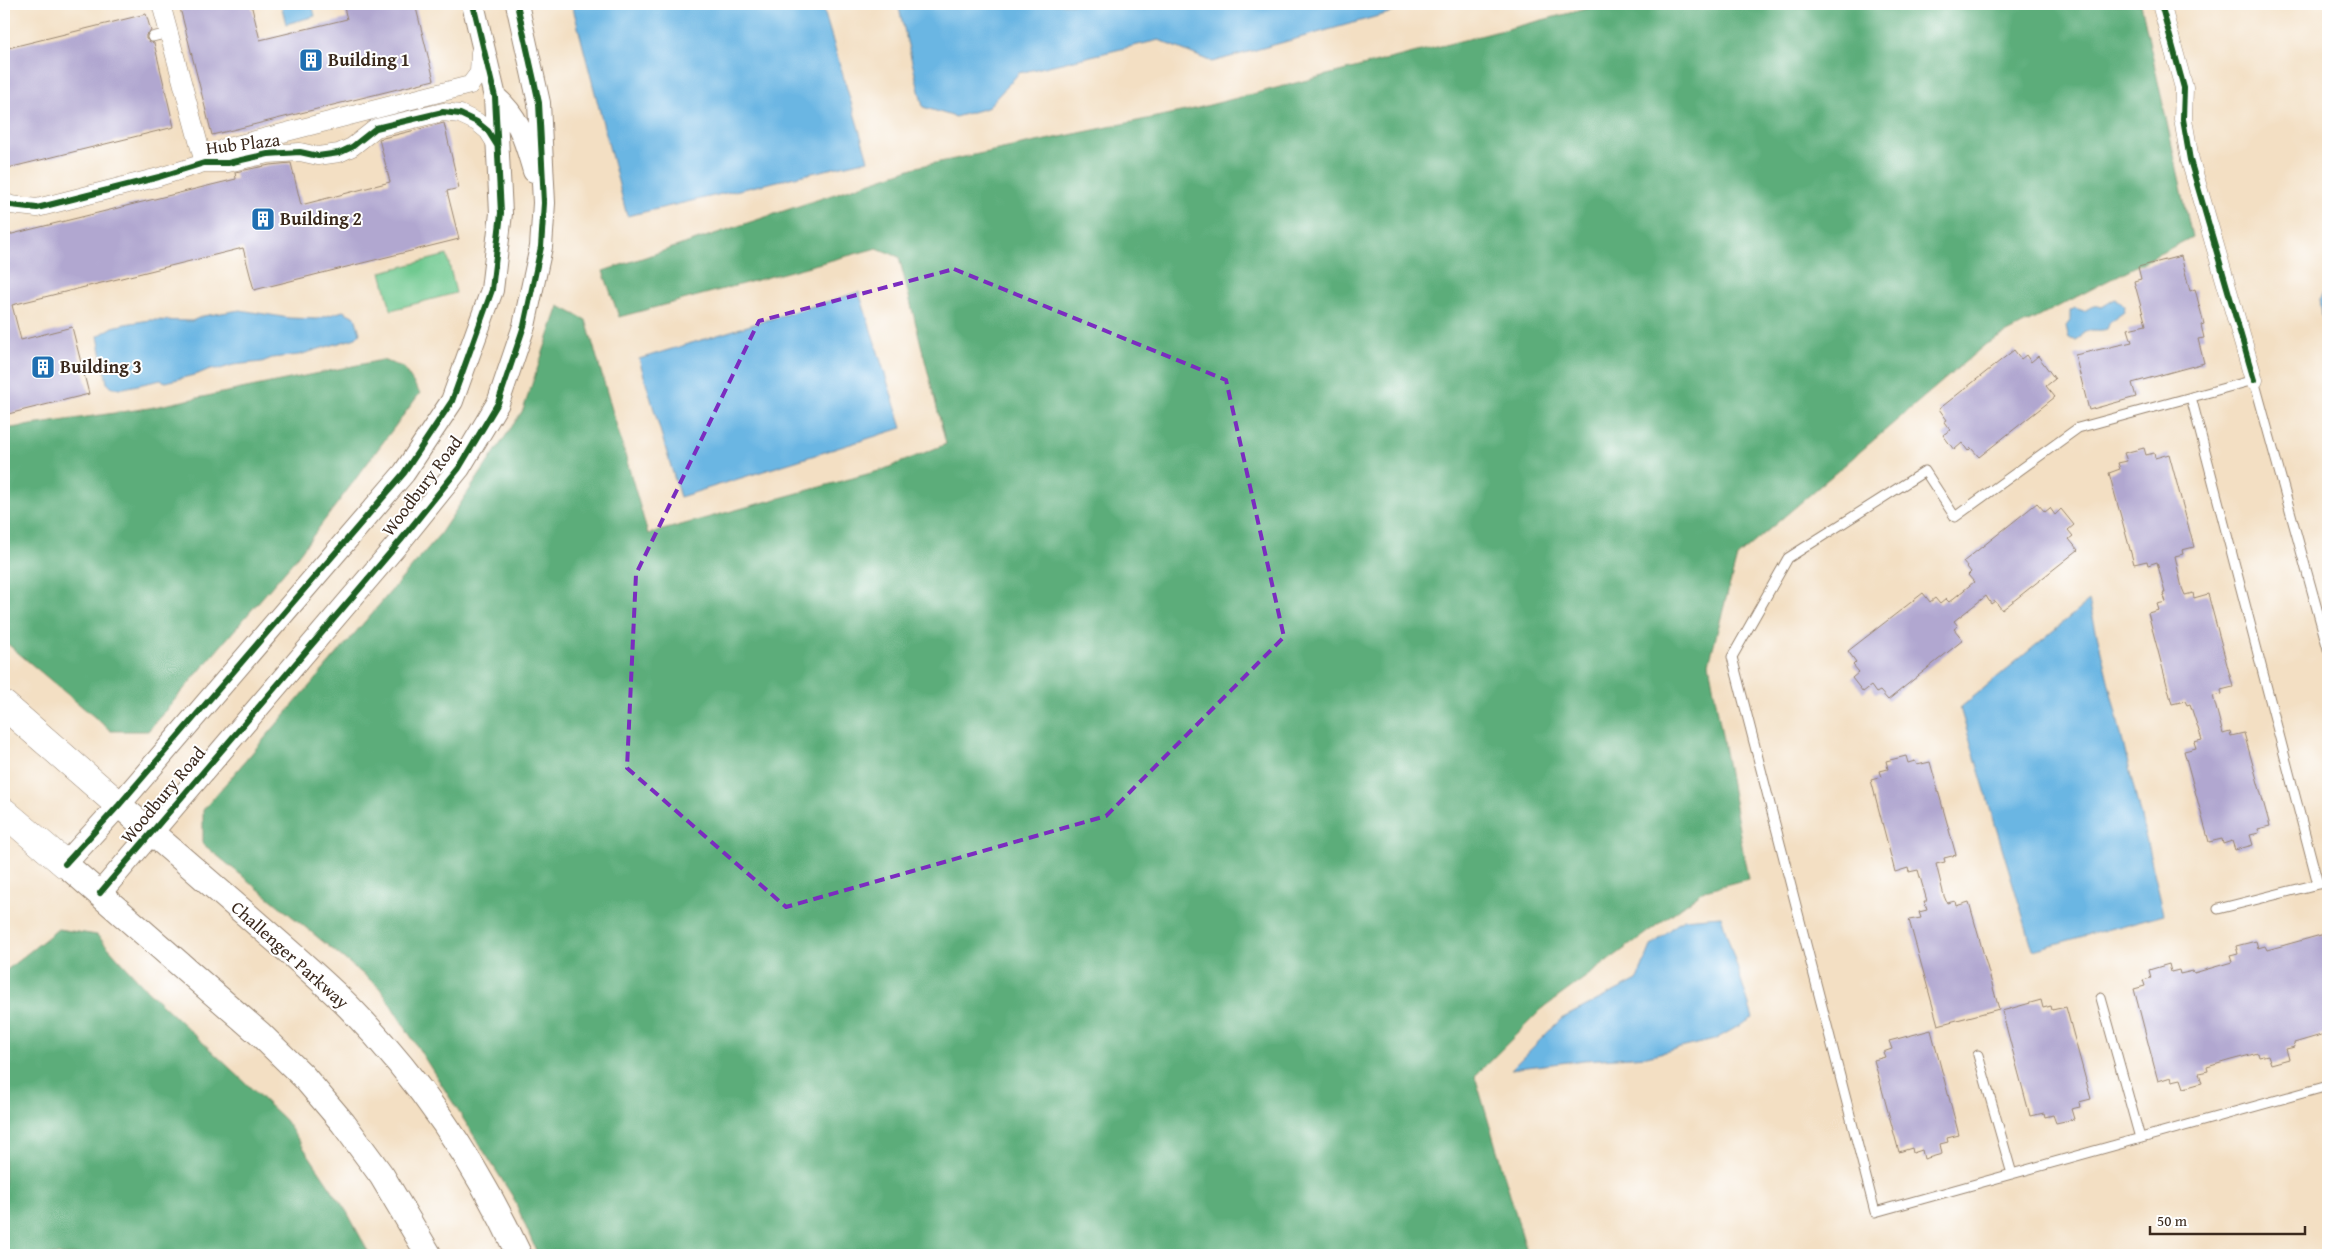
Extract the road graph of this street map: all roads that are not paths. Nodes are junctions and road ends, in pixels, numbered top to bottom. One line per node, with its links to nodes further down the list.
1 (161, 4): 5 (street)
2 (473, 4): 7 (street, Woodbury Road)
3 (517, 4): 17 (street, Woodbury Road)
4 (2162, 4): 18 (street)
5 (169, 33): 6 (lane); 15 (street)
6 (152, 37)
7 (480, 41): 8 (street); 9 (street, Woodbury Road)
8 (470, 84): 9 (street); 10 (street, Hub Plaza)
9 (495, 98): 13 (street, Woodbury Road); 17 (street)
10 (357, 113): 11 (street, Hub Plaza); 12 (street)
11 (294, 129): 14 (street); 15 (street, Hub Plaza)
12 (363, 138): 13 (street, Hub Plaza); 14 (street, Hub Plaza)
13 (498, 147): 22 (street, Woodbury Road)
14 (300, 152): 15 (street, Hub Plaza)
15 (204, 163): 16 (street, Hub Plaza)
16 (4, 202)
17 (544, 203): 24 (street, Woodbury Road)
18 (2254, 380): 19 (lane); 20 (lane)
19 (2191, 397): 27 (lane); 34 (lane)
20 (2328, 649)
21 (4, 705): 22 (highway, Challenger Parkway)
22 (119, 805): 24 (main road, Challenger Parkway); 25 (street, Woodbury Road)
23 (4, 812): 25 (highway)
24 (151, 832): 28 (street, Woodbury Road); 36 (main road, Challenger Parkway)
25 (65, 864): 28 (main road)
26 (2328, 882): 27 (lane)
27 (2318, 884): 29 (lane)
28 (100, 893): 35 (main road)
29 (2218, 909)
30 (2101, 998): 33 (lane)
31 (1978, 1055): 34 (lane)
32 (2328, 1086): 33 (lane)
33 (2140, 1138): 34 (lane)
34 (2012, 1174)
35 (429, 1255)
36 (519, 1255)

